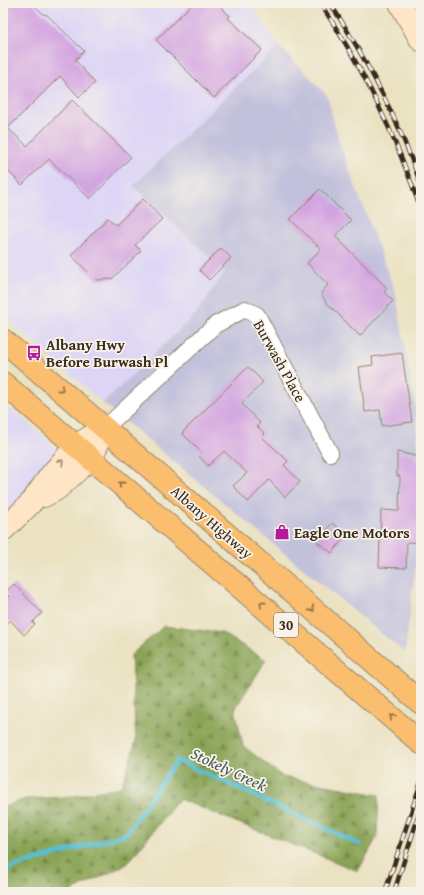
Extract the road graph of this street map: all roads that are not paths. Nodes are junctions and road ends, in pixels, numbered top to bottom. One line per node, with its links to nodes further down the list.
1 (400, 3): 2 (street)
2 (421, 40)
3 (3, 340): 5 (highway, Albany Highway / 30, one-way to 5)
4 (3, 382): 6 (highway, Albany Highway / 30)
5 (105, 428): 6 (street); 7 (street, Burwash Place); 9 (highway, Albany Highway / 30, one-way to 9)
6 (84, 452): 8 (street); 10 (highway, Albany Highway / 30, one-way to 6)
7 (330, 453)
8 (3, 530)
9 (377, 665): 10 (highway); 11 (highway, Albany Highway / 30)
10 (359, 688): 12 (highway, Albany Highway / 30, one-way to 10)
11 (421, 703)
12 (421, 743)

